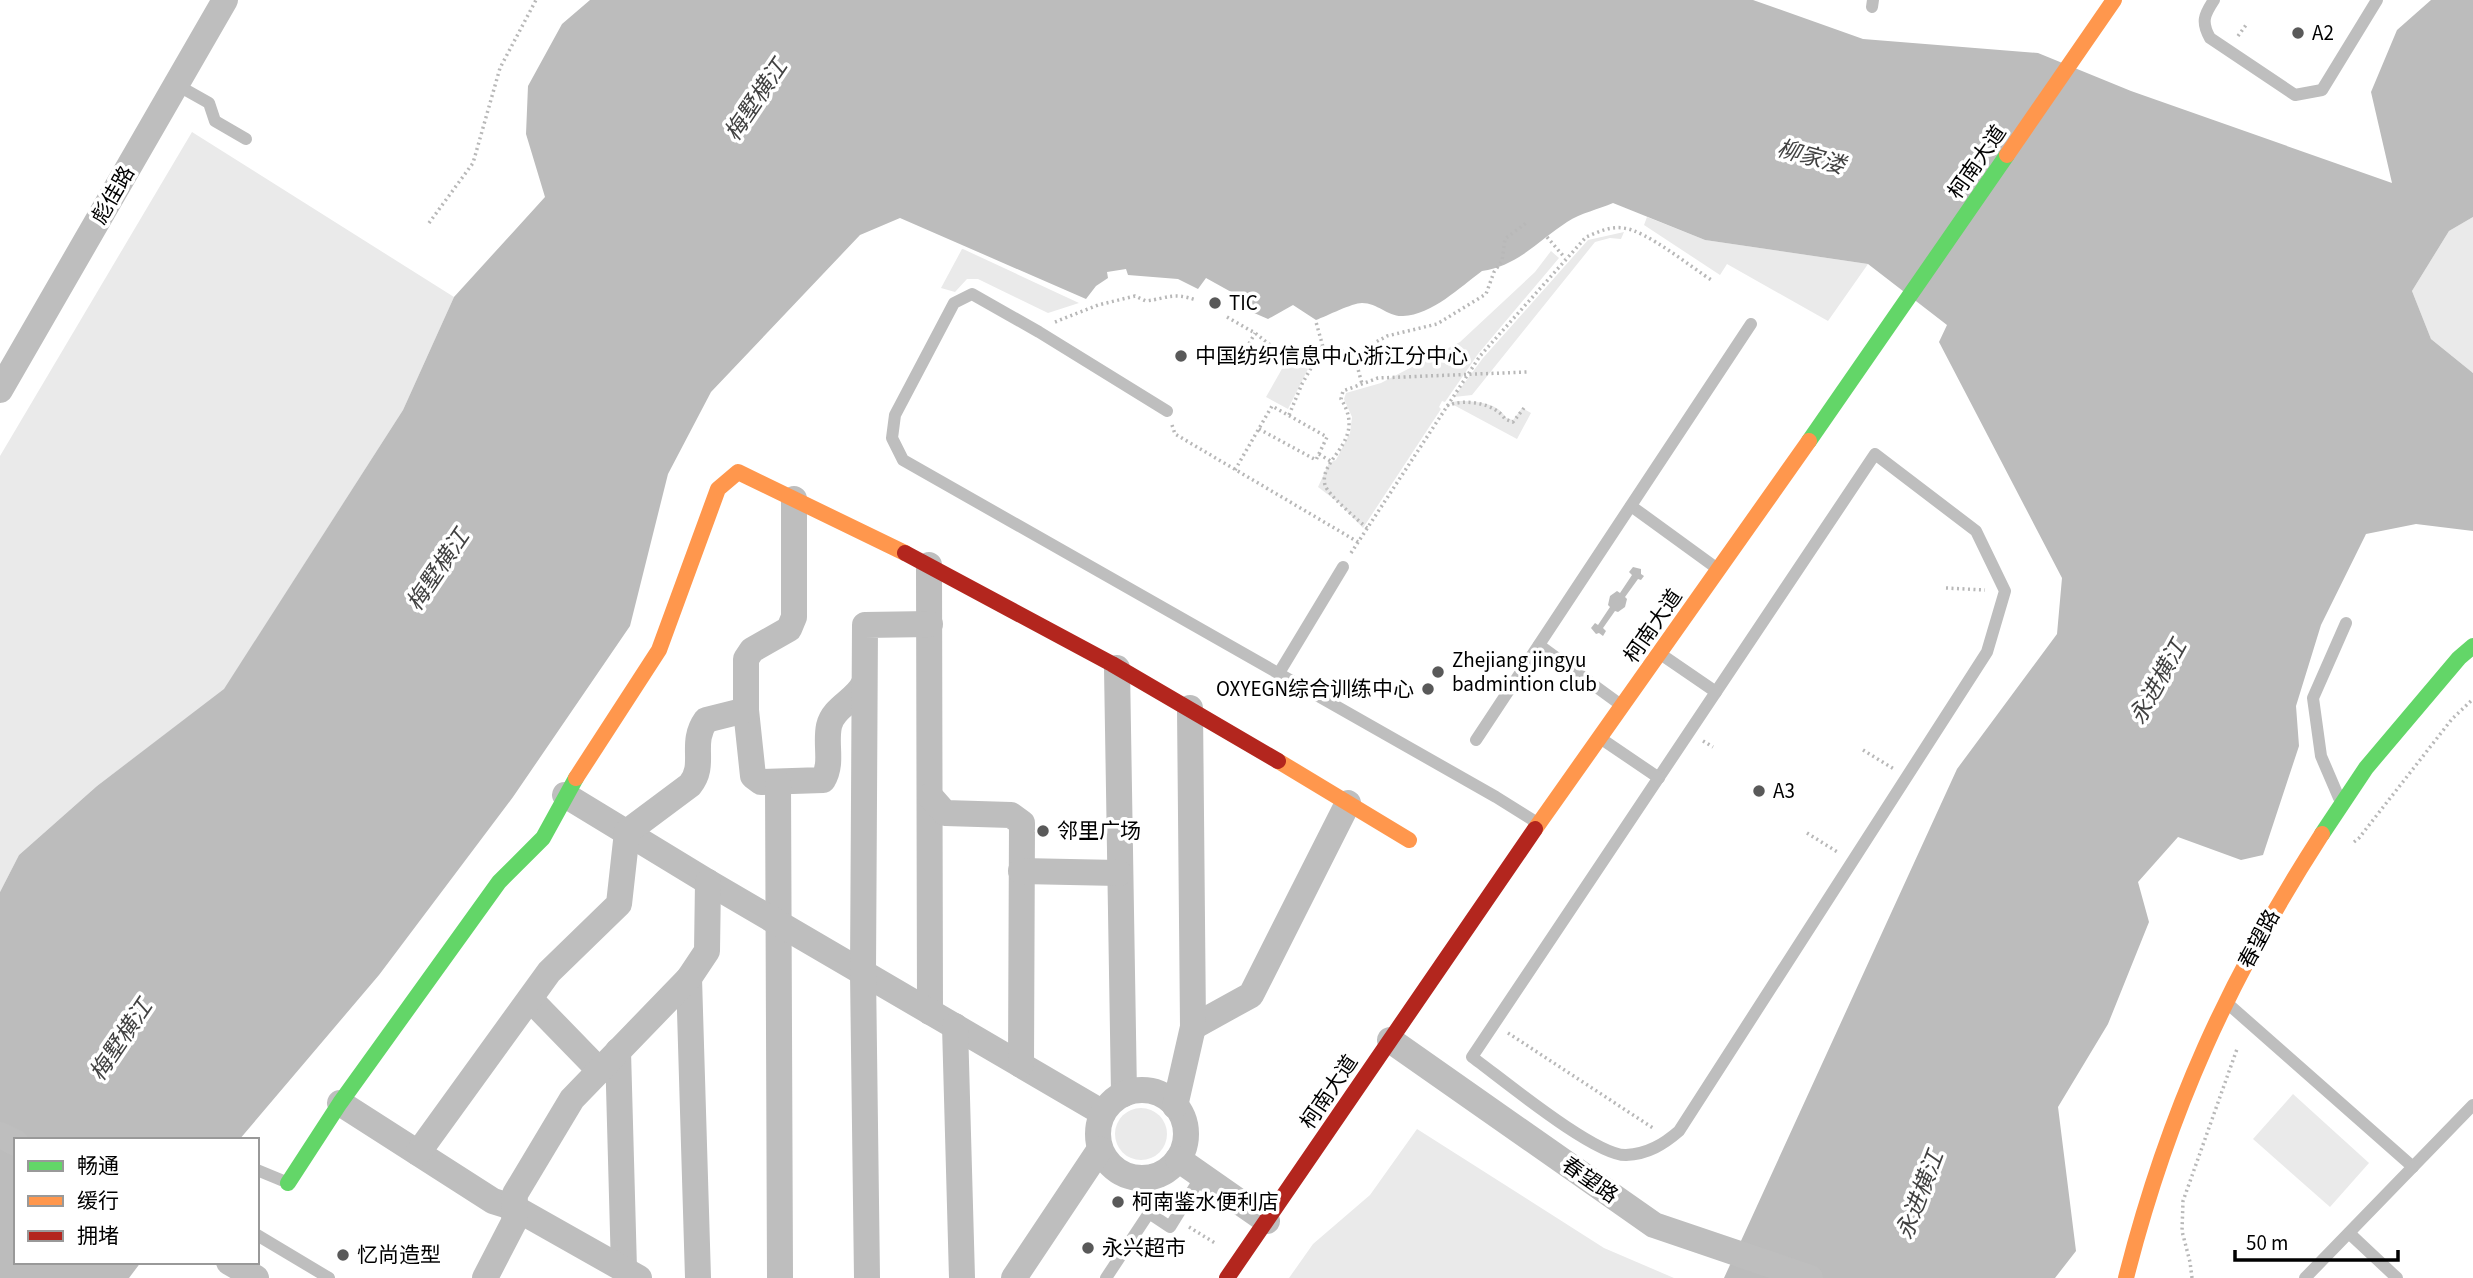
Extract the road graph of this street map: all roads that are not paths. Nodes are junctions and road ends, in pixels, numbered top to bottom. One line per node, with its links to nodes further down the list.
1 (225, 0): 5 (street, 彪佳路)
2 (2114, 0): 14 (street, 柯南大道)
3 (2214, 0): 4 (lane)
4 (2378, 0)
5 (177, 85): 6 (lane); 8 (street, 彪佳路)
6 (246, 139)
7 (1751, 324): 11 (lane)
8 (0, 390)
9 (1167, 411): 21 (lane)
10 (794, 499): 12 (street); 26 (street); 31 (street)
11 (1631, 506): 14 (lane); 17 (lane)
12 (929, 565): 16 (street); 20 (street)
13 (1343, 567): 21 (lane)
14 (1718, 570): 19 (street, 柯南大道)
15 (2346, 623): 34 (lane)
16 (930, 624): 22 (street); 32 (street)
17 (1539, 645): 24 (lane); 28 (lane)
18 (2473, 646): 34 (street, 春望路)
19 (1660, 653): 23 (lane); 24 (street, 柯南大道)
20 (1116, 668): 25 (street); 39 (street)
21 (1279, 673): 35 (lane)
22 (864, 683): 30 (street); 42 (street)
23 (1717, 692): 29 (lane); 29 (lane)
24 (1622, 706): 27 (street, 柯南大道)
25 (1190, 708): 33 (street); 48 (street)
26 (746, 710): 30 (street); 36 (street)
27 (1600, 738): 29 (lane); 35 (street, 柯南大道)
28 (1476, 740)
29 (1659, 778)
30 (778, 783): 41 (street)
31 (565, 795): 36 (street); 54 (street)
32 (930, 796): 38 (street); 46 (street)
33 (1348, 803): 37 (street); 48 (street)
34 (2342, 804): 45 (street, 春望路)
35 (1539, 824): 49 (street, 柯南大道)
36 (627, 832): 40 (street); 44 (street)
37 (1409, 840)
38 (1021, 872): 39 (street); 51 (street)
39 (1119, 873): 53 (street)
40 (708, 882): 41 (street); 43 (street)
41 (777, 922): 42 (street); 75 (street)
42 (863, 973): 46 (street); 76 (street)
43 (689, 978): 50 (street); 74 (street)
44 (530, 999): 52 (street); 59 (street)
45 (2226, 1002): 61 (lane); 82 (street, 春望路)
46 (930, 1012): 47 (street)
47 (955, 1026): 51 (street); 77 (street)
48 (1193, 1027): 56 (street)
49 (1390, 1040): 66 (street, 柯南大道); 81 (street, 春望路)
50 (618, 1051): 52 (street); 70 (street)
51 (1021, 1065): 57 (street)
52 (600, 1071): 65 (street)
53 (1124, 1094): 56 (street); 57 (street)
54 (340, 1103): 59 (street); 64 (street)
55 (2473, 1105): 61 (lane)
56 (1175, 1106): 60 (street)
57 (1103, 1113): 58 (street)
58 (1100, 1149): 60 (street); 78 (street)
59 (418, 1153): 65 (street)
60 (1178, 1159): 63 (street)
61 (2413, 1167): 67 (lane)
62 (259, 1171): 64 (lane)
63 (1202, 1175): 66 (street); 79 (lane)
64 (288, 1183)
65 (515, 1208): 70 (street); 73 (street)
66 (1267, 1220): 80 (street, 柯南大道)
67 (2349, 1233): 83 (lane); 84 (lane)
68 (259, 1236): 72 (lane)
69 (232, 1264): 71 (street)
70 (631, 1274)
71 (256, 1278)
72 (329, 1278)
73 (485, 1278)
74 (698, 1278)
75 (780, 1278)
76 (867, 1278)
77 (962, 1278)
78 (1014, 1278)
79 (1106, 1278)
80 (1227, 1278)
81 (1810, 1278)
82 (2126, 1278)
83 (2305, 1278)
84 (2397, 1278)

